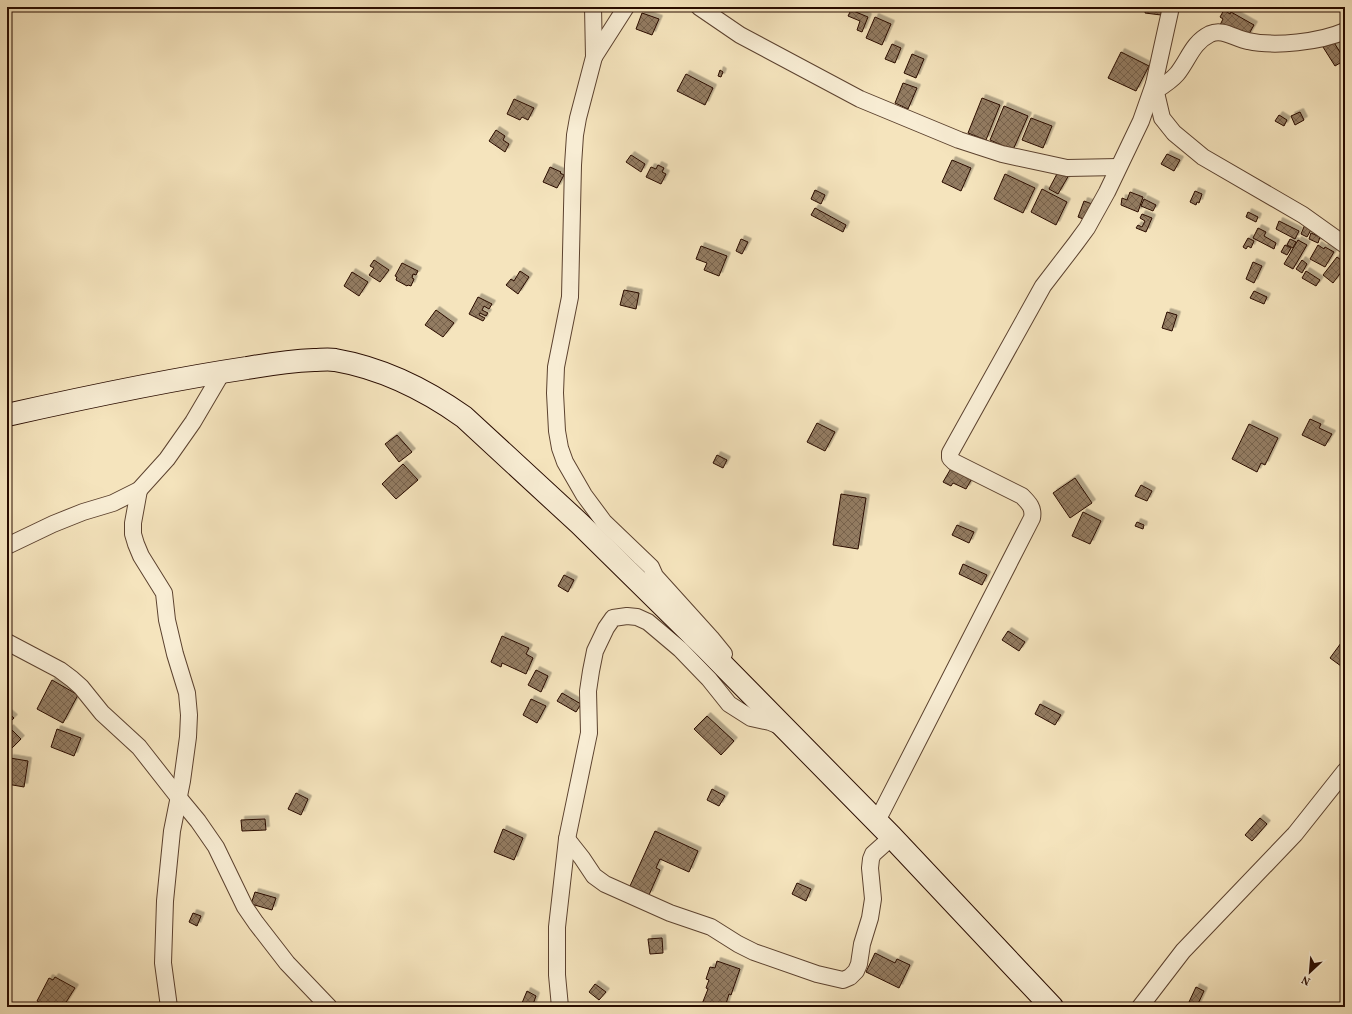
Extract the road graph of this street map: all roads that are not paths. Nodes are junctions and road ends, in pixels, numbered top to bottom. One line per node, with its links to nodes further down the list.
1 (593, 7): 6 (street)
2 (626, 7): 6 (street)
3 (699, 7): 8 (street)
4 (1172, 7): 7 (street)
5 (1345, 31): 7 (street)
6 (594, 56): 15 (street)
7 (1155, 87): 8 (street); 9 (street)
8 (1118, 167): 19 (street)
9 (1345, 245)
10 (222, 371): 11 (street); 12 (street); 15 (street)
11 (7, 415)
12 (139, 490): 13 (street); 18 (street)
13 (7, 546)
14 (7, 642): 18 (street)
15 (743, 685): 16 (street)
16 (785, 729): 19 (street); 21 (street)
17 (1345, 771): 26 (street)
18 (179, 798): 22 (street); 23 (street)
19 (876, 820): 20 (street)
20 (892, 836): 21 (street); 25 (street)
21 (568, 839): 24 (street)
22 (169, 1007)
23 (329, 1007)
24 (560, 1007)
25 (1052, 1007)
26 (1140, 1007)

